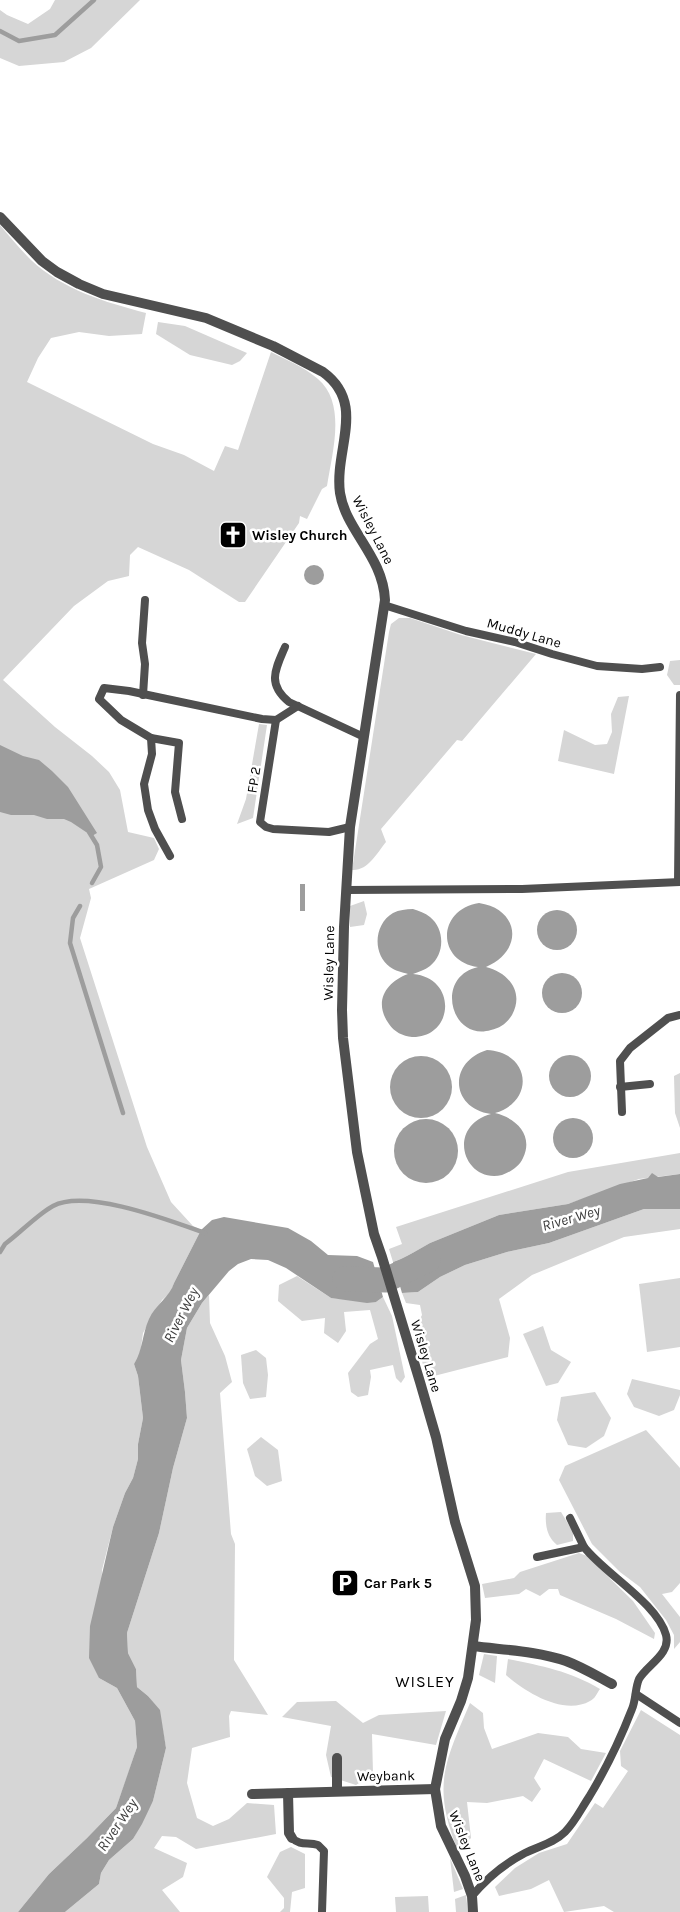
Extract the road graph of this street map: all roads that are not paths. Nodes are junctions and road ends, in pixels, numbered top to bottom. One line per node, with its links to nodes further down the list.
1 (0, 217): 3 (street, Wisley Lane)
2 (144, 600): 6 (lane)
3 (384, 605): 5 (lane, Muddy Lane); 10 (street, Wisley Lane)
4 (285, 647): 8 (lane)
5 (660, 667)
6 (143, 695): 9 (lane); 11 (lane)
7 (680, 695): 15 (lane)
8 (298, 706): 9 (lane); 10 (lane)
9 (276, 720): 13 (lane, FP 2)
10 (364, 737): 13 (street, Wisley Lane)
11 (151, 738): 12 (lane); 14 (lane)
12 (182, 818)
13 (350, 828): 16 (street, Wisley Lane)
14 (170, 856)
15 (679, 882): 16 (lane)
16 (346, 890): 24 (street, Wisley Lane)
17 (680, 1015): 19 (lane)
18 (650, 1084): 19 (lane)
19 (620, 1087): 20 (lane)
20 (622, 1112)
21 (570, 1518): 22 (lane)
22 (584, 1547): 23 (lane); 26 (lane)
23 (537, 1558)
24 (473, 1646): 25 (street); 29 (street, Wisley Lane)
25 (612, 1684)
26 (636, 1694): 27 (lane); 34 (lane)
27 (680, 1723)
28 (337, 1758): 30 (street, Weybank)
29 (435, 1789): 30 (street, Weybank); 34 (street, Wisley Lane)
30 (337, 1791): 31 (street, Weybank)
31 (288, 1793): 32 (street, Weybank); 33 (street)
32 (252, 1794)
33 (292, 1838): 35 (lane)
34 (472, 1896): 36 (street, Wisley Lane)
35 (322, 1912)
36 (473, 1912)

